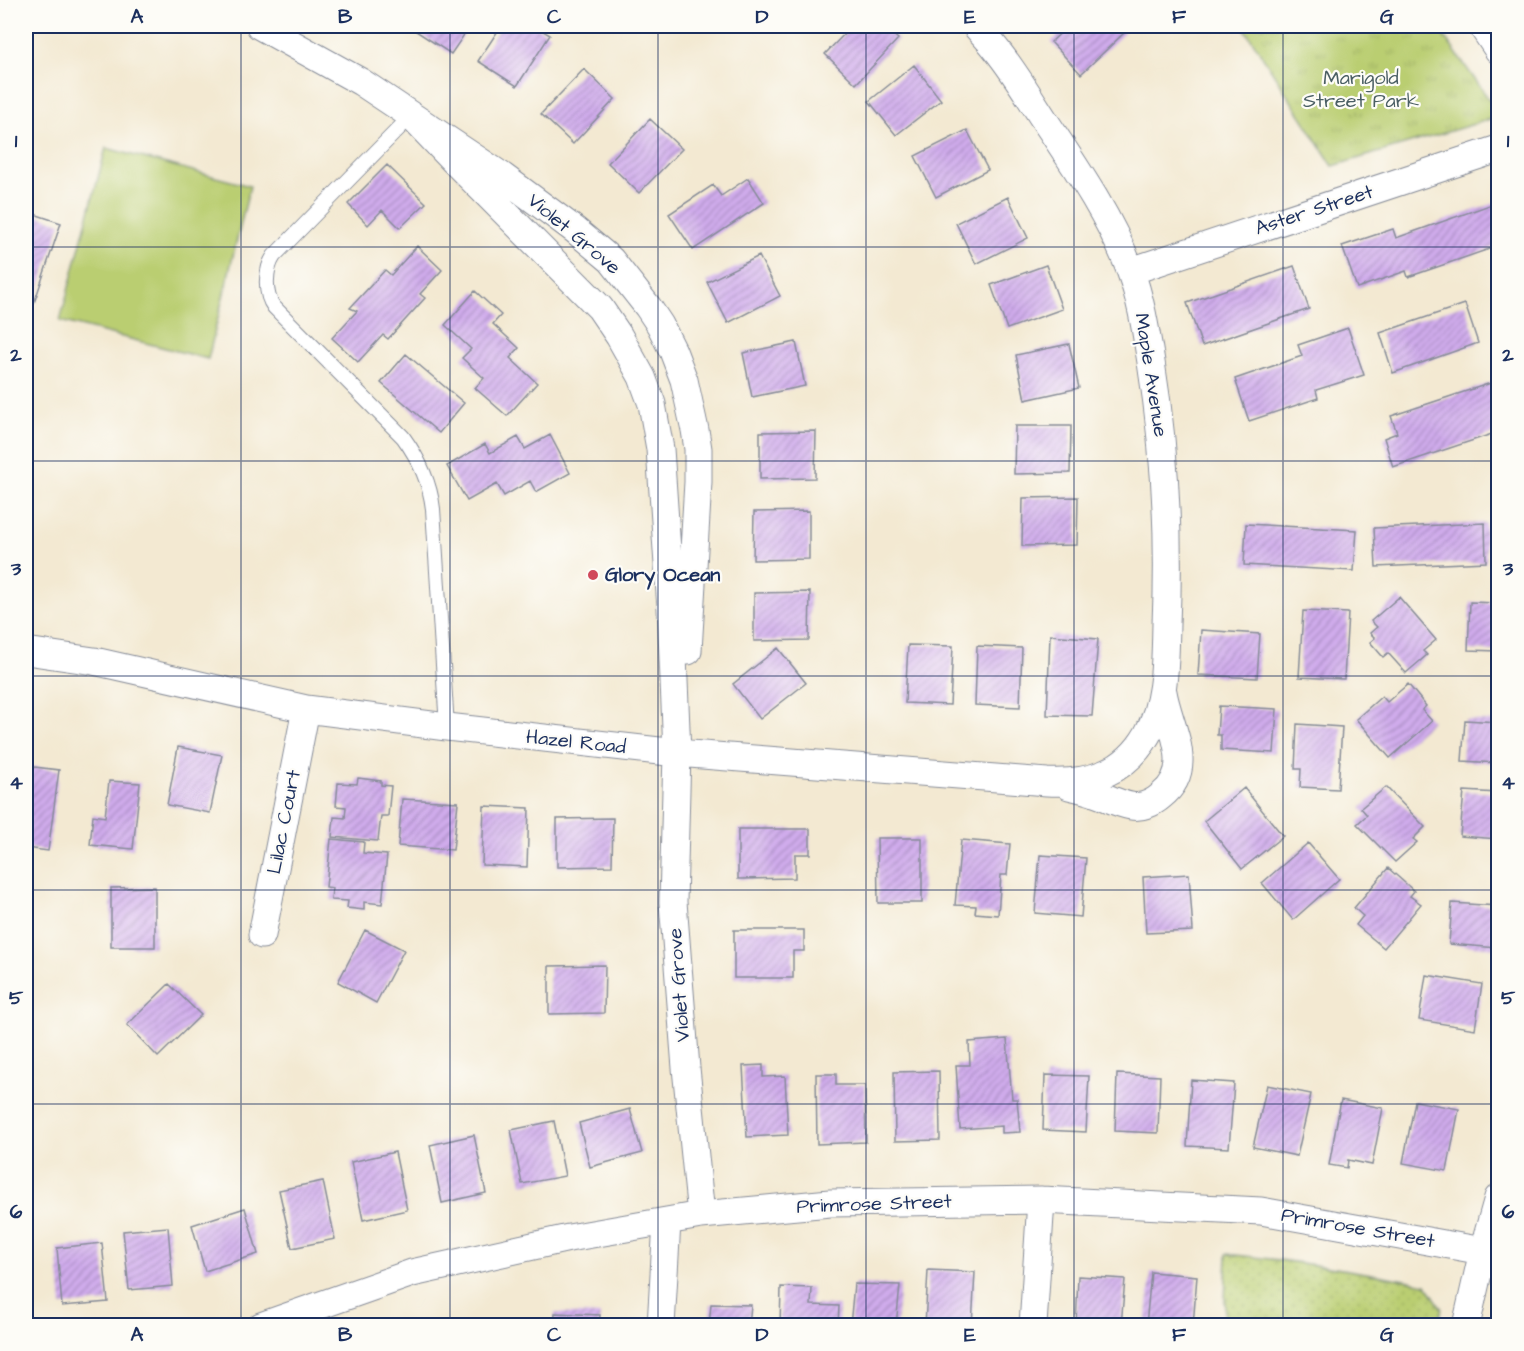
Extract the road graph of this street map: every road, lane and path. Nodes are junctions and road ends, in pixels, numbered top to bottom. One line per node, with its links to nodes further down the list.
1 (260, 26): 5 (street, Violet Grove)
2 (975, 26): 7 (street, Maple Avenue)
3 (1482, 26): 4 (street)
4 (1498, 50)
5 (411, 116): 11 (lane); 12 (street, Violet Grove); 12 (street, Violet Grove)
6 (1498, 149): 7 (street, Aster Street)
7 (1131, 271): 9 (street, Maple Avenue)
8 (26, 651): 10 (street, Hazel Road)
9 (1163, 685): 13 (street, Maple Avenue); 14 (street)
10 (306, 708): 11 (street, Hazel Road); 15 (street, Lilac Court)
11 (447, 727): 12 (street, Hazel Road)
12 (677, 753): 14 (street, Hazel Road); 18 (street, Violet Grove)
13 (1126, 760): 14 (street, Hazel Road)
14 (1057, 783)
15 (262, 935)
16 (1498, 1198): 20 (street)
17 (1041, 1200): 18 (street, Primrose Street); 20 (street, Primrose Street); 23 (street)
18 (701, 1215): 19 (street, Primrose Street)
19 (667, 1222): 21 (street, Primrose Street); 22 (street)
20 (1491, 1253): 24 (street)
21 (261, 1326)
22 (661, 1326)
23 (1033, 1326)
24 (1466, 1326)

